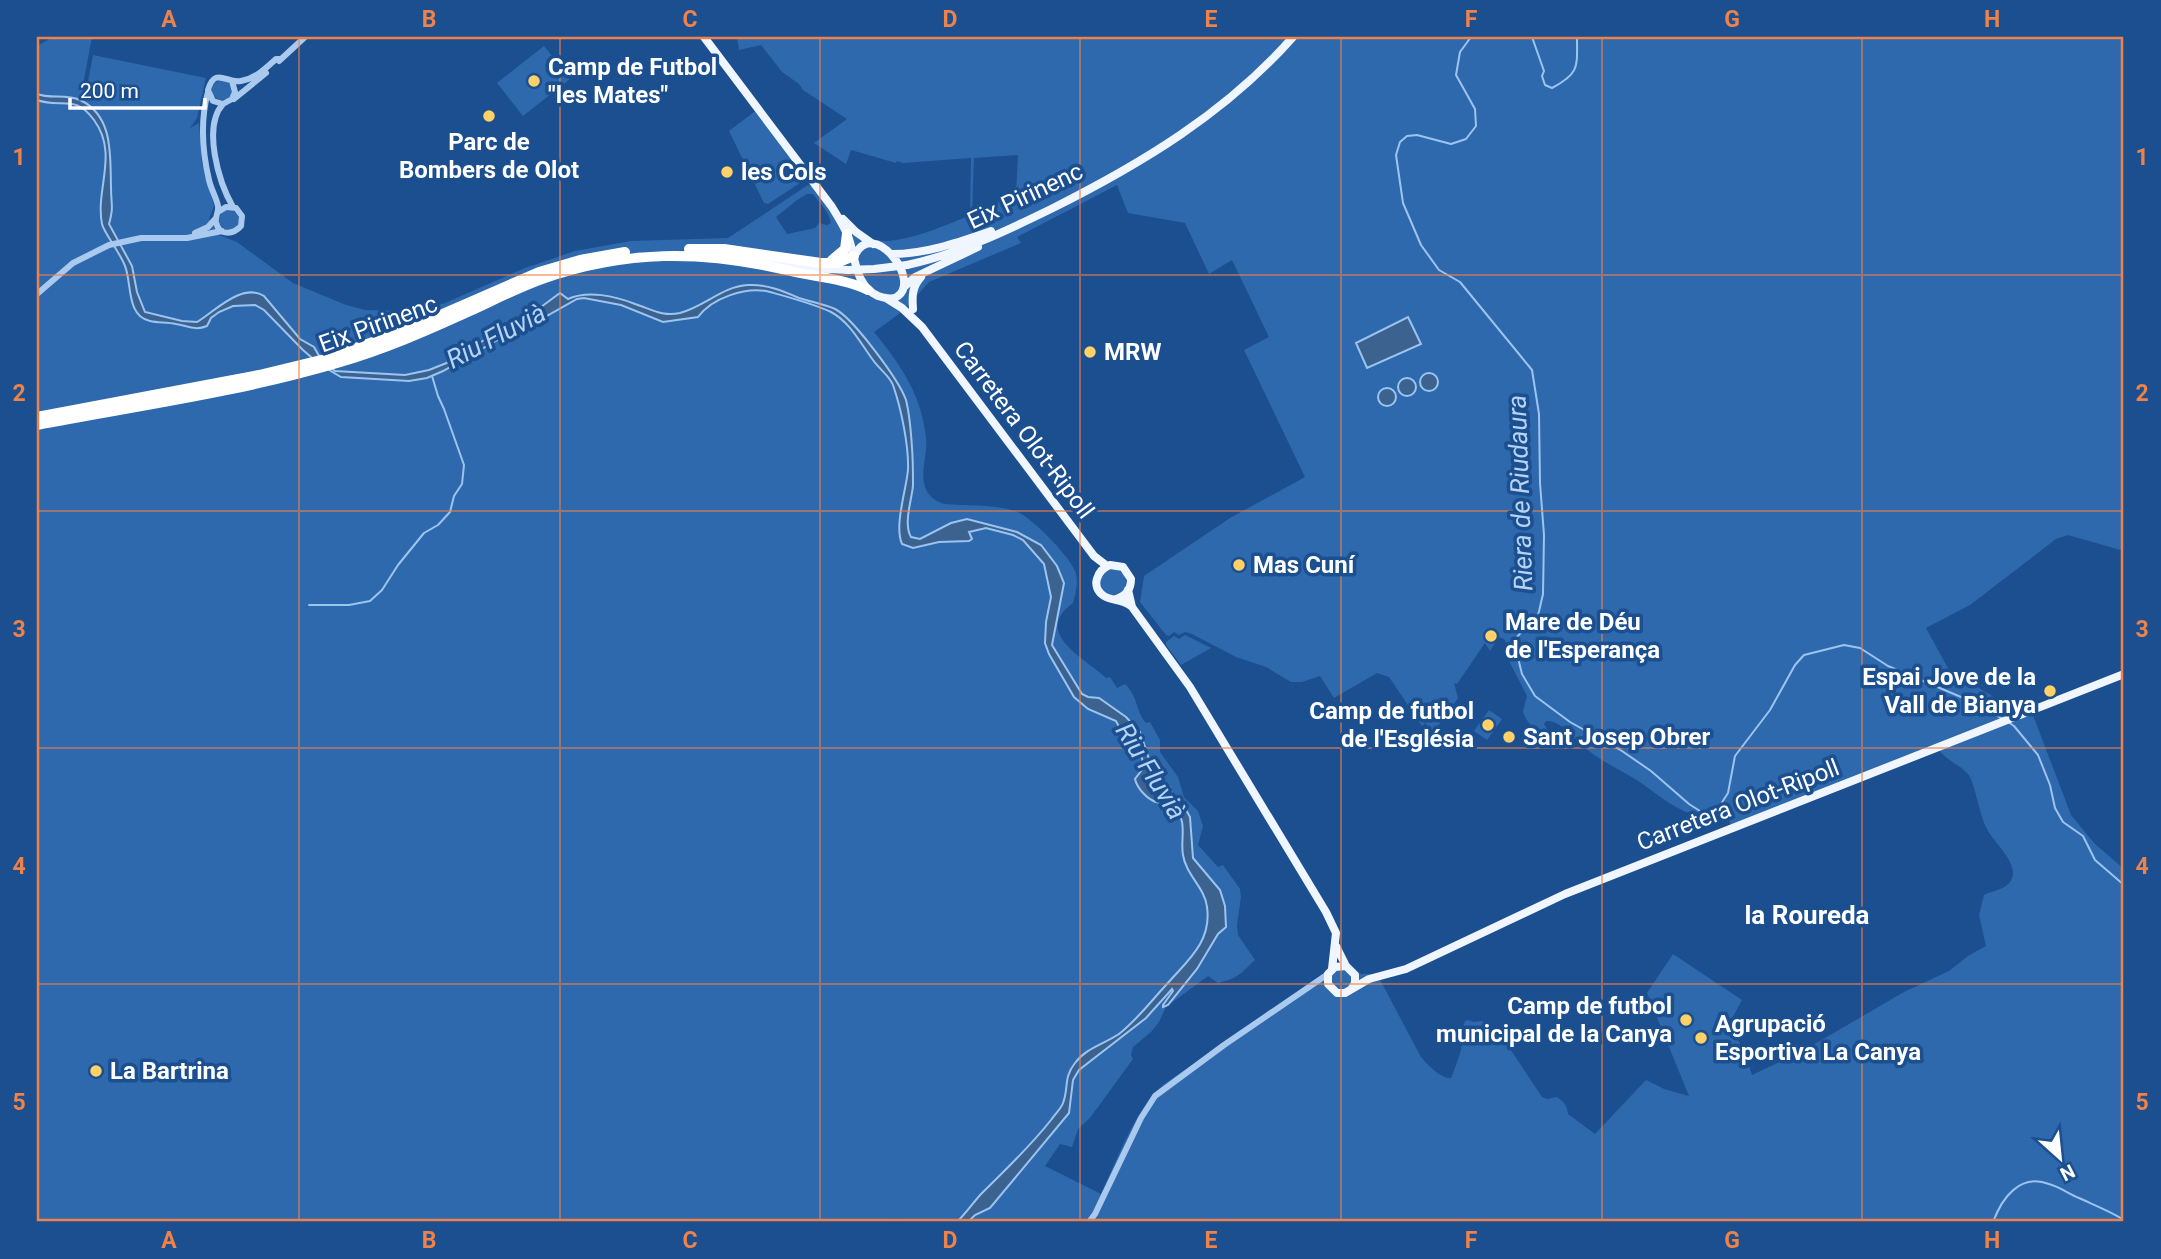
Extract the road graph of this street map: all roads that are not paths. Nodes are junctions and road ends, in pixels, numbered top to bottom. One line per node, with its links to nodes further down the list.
1 (305, 37): 4 (street)
2 (704, 37): 11 (main road)
3 (1293, 37): 9 (main road, Eix Pirinenc)
4 (279, 59): 5 (street); 7 (street)
5 (232, 81): 6 (street); 7 (street)
6 (208, 92): 8 (street); 12 (street)
7 (232, 99): 8 (street)
8 (223, 104): 10 (street)
9 (1065, 202): 13 (main road, Eix Pirinenc); 19 (main road)
10 (233, 207): 12 (street); 14 (street)
11 (832, 207): 15 (main road); 17 (main road)
12 (217, 215): 14 (street); 16 (street)
13 (1018, 225): 18 (main road, Eix Pirinenc, bridge); 22 (main road)
14 (222, 231): 16 (street)
15 (847, 234): 20 (main road); 21 (highway)
16 (171, 237): 25 (street)
17 (873, 244): 19 (main road); 20 (main road)
18 (698, 252): 21 (highway); 24 (highway); 29 (highway, Eix Pirinenc)
19 (892, 254): 23 (main road)
20 (854, 255): 21 (highway); 24 (main road)
21 (821, 263)
22 (929, 270): 23 (main road); 27 (main road)
23 (904, 287): 26 (main road); 27 (main road, Carretera Olot-Ripoll)
24 (868, 290): 26 (main road)
25 (37, 294)
26 (886, 298): 28 (main road, Carretera Olot-Ripoll)
27 (913, 309): 28 (main road, Carretera Olot-Ripoll)
28 (922, 327): 32 (main road, Carretera Olot-Ripoll)
29 (287, 372): 30 (highway, Eix Pirinenc); 31 (highway, Eix Pirinenc)
30 (37, 417)
31 (37, 425)
32 (1094, 556): 33 (main road, Carretera Olot-Ripoll); 34 (main road, Carretera Olot-Ripoll)
33 (1107, 566): 34 (main road); 35 (main road)
34 (1098, 573): 36 (main road)
35 (1128, 590): 36 (main road); 37 (main road)
36 (1116, 599): 37 (main road)
37 (1132, 607): 39 (main road)
38 (2124, 674): 43 (main road, Carretera Olot-Ripoll)
39 (1335, 945): 40 (main road); 41 (main road)
40 (1346, 966): 41 (main road); 42 (main road)
41 (1330, 971): 44 (main road); 46 (street)
42 (1354, 975): 43 (main road); 45 (main road)
43 (1368, 979): 45 (main road, Carretera Olot-Ripoll)
44 (1330, 988): 45 (main road); 46 (street)
45 (1352, 988)
46 (1306, 990): 47 (street)
47 (1095, 1214): 48 (street); 49 (street)
48 (1088, 1222)
49 (1094, 1222)

